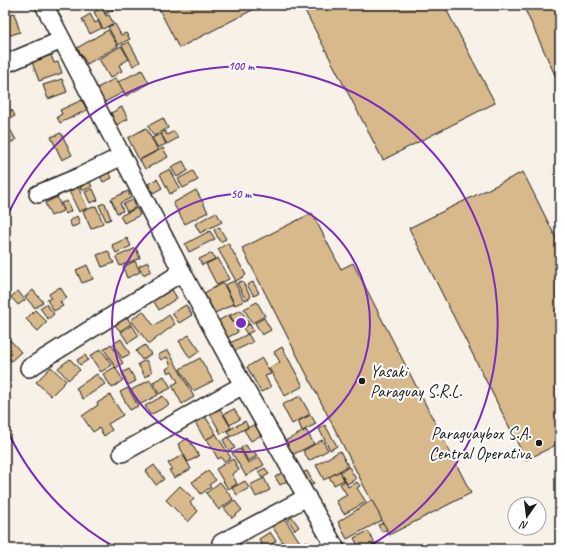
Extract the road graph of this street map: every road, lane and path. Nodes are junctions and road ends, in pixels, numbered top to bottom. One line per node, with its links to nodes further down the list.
1 (44, 5): 2 (street)
2 (62, 40): 3 (street); 4 (street)
3 (5, 64)
4 (122, 156): 5 (street); 6 (street)
5 (38, 194)
6 (182, 272): 7 (street); 8 (street)
7 (29, 368)
8 (243, 385): 9 (street); 10 (street)
9 (122, 453)
10 (307, 497): 11 (street); 12 (street)
11 (220, 543)
12 (336, 549)

